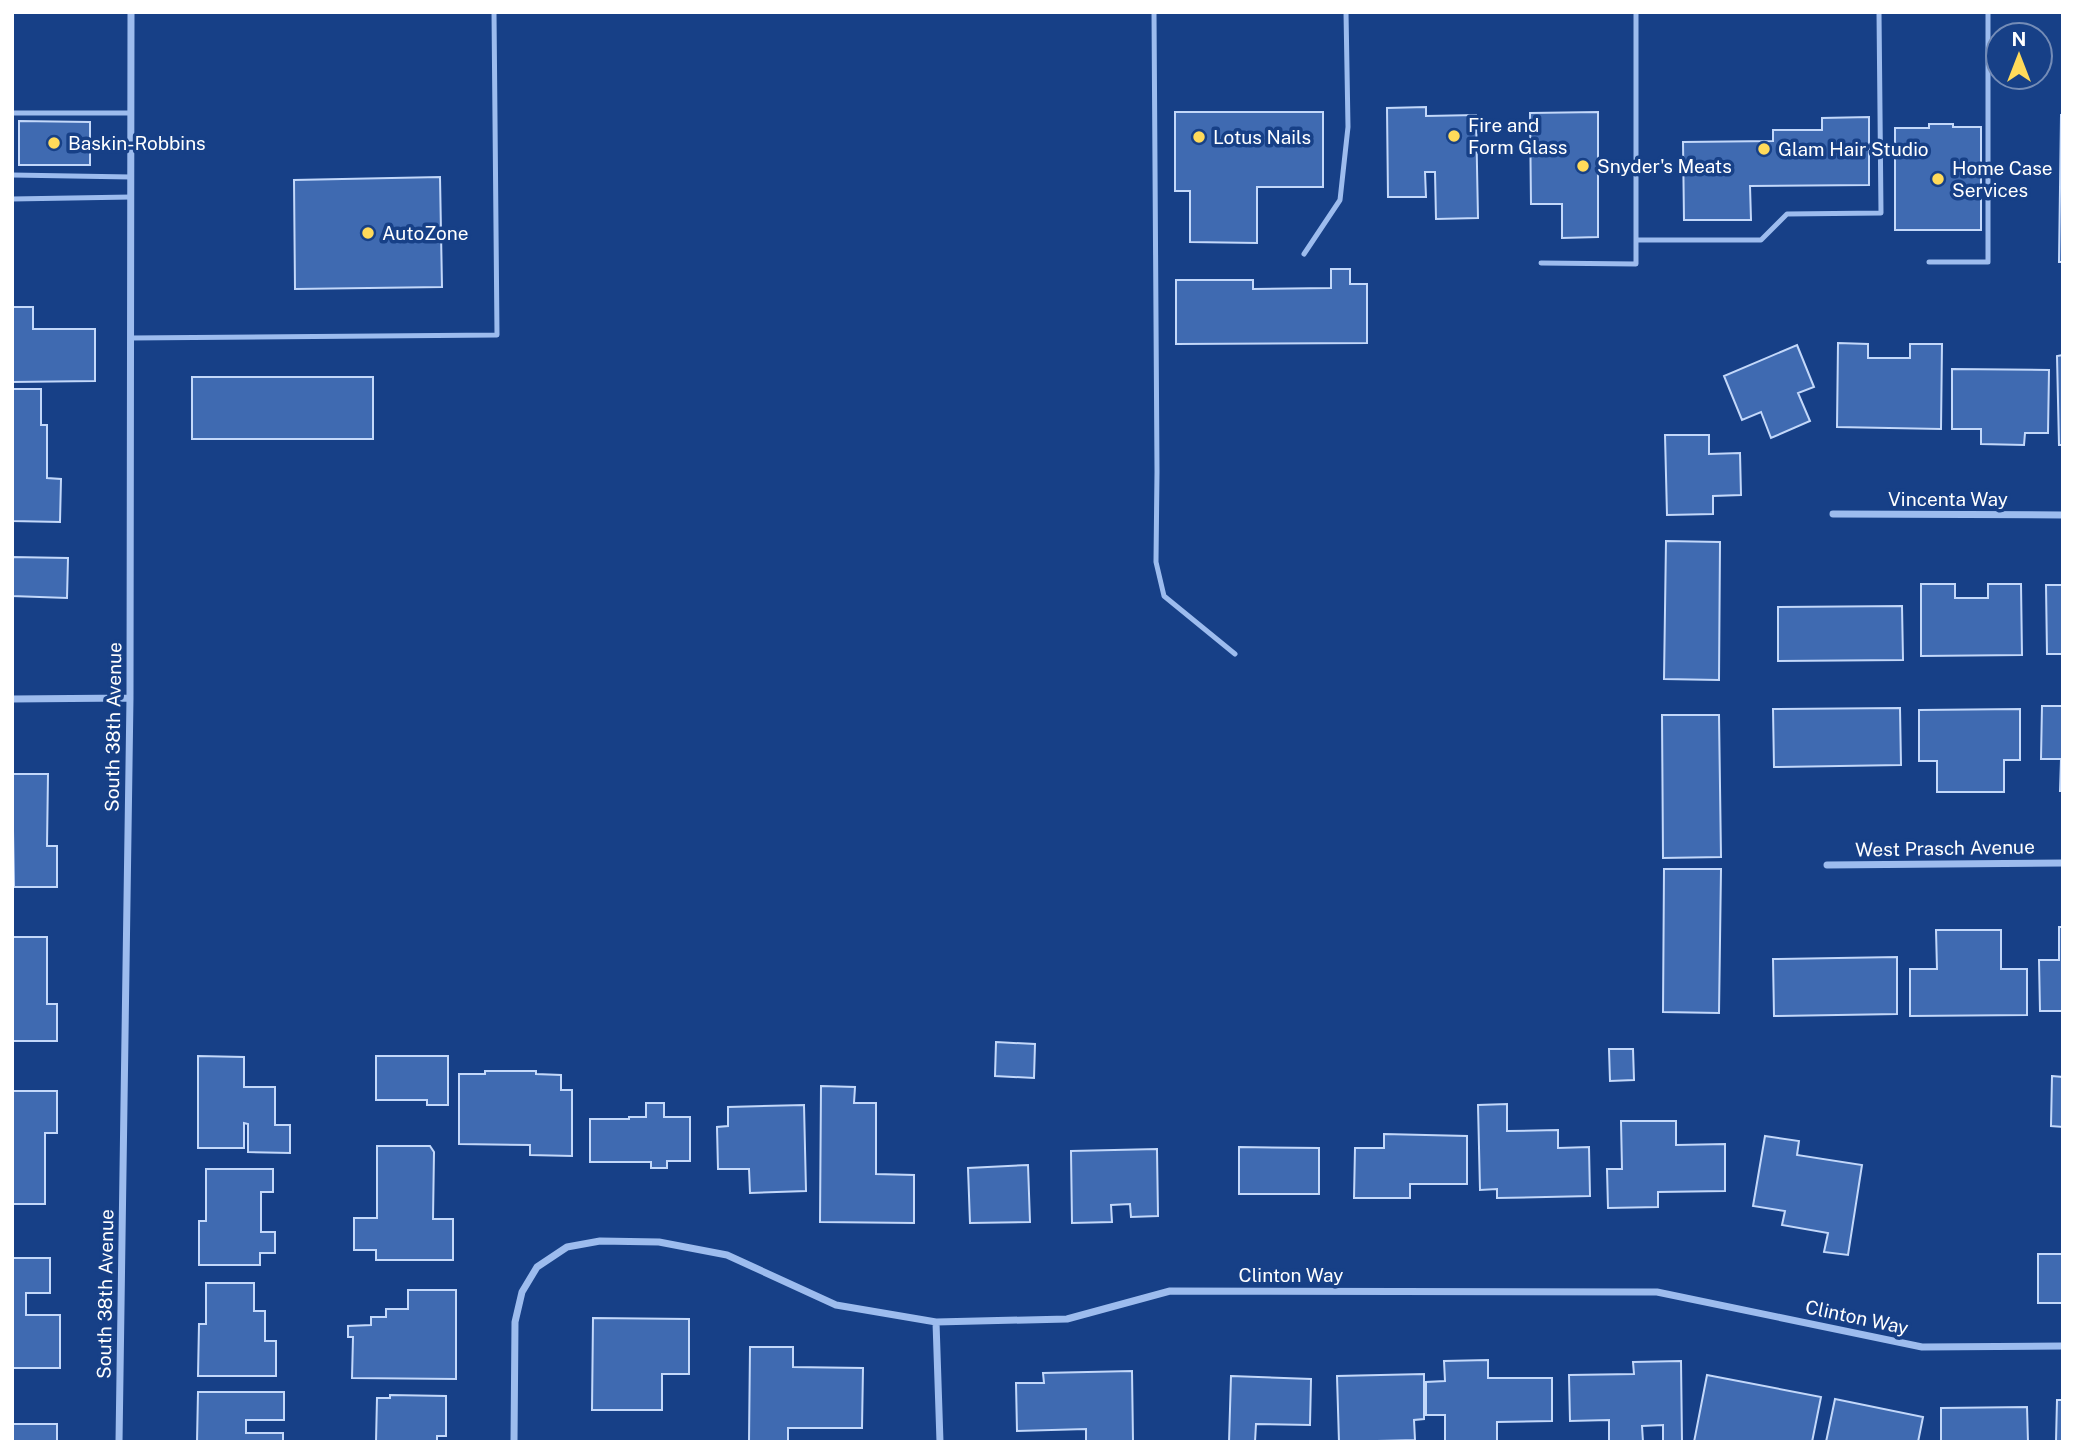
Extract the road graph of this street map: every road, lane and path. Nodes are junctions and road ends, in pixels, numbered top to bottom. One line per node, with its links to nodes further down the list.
1 (131, 12): 9 (street, South 38th Avenue)
2 (494, 12): 18 (lane)
3 (1154, 12): 21 (lane)
4 (1346, 12): 15 (lane)
5 (1636, 12): 14 (lane)
6 (1879, 12): 14 (lane)
7 (1988, 12): 16 (lane)
8 (12, 113): 9 (lane)
9 (131, 113): 11 (street, South 38th Avenue)
10 (12, 175): 11 (lane)
11 (131, 177): 12 (street, South 38th Avenue)
12 (131, 197): 13 (lane); 18 (street, South 38th Avenue)
13 (12, 199)
14 (1636, 240): 17 (lane)
15 (1304, 254)
16 (1929, 262)
17 (1541, 263)
18 (131, 338): 22 (street, South 38th Avenue)
19 (1833, 514): 20 (street, Vincenta Way)
20 (2063, 515)
21 (1236, 654)
22 (130, 698): 23 (street); 28 (street, South 38th Avenue)
23 (12, 699)
24 (2063, 863): 25 (street, West Prasch Avenue)
25 (1827, 865)
26 (936, 1322): 27 (street, Clinton Way); 29 (street, Clinton Way); 30 (street)
27 (2063, 1346)
28 (119, 1442)
29 (514, 1442)
30 (940, 1442)

